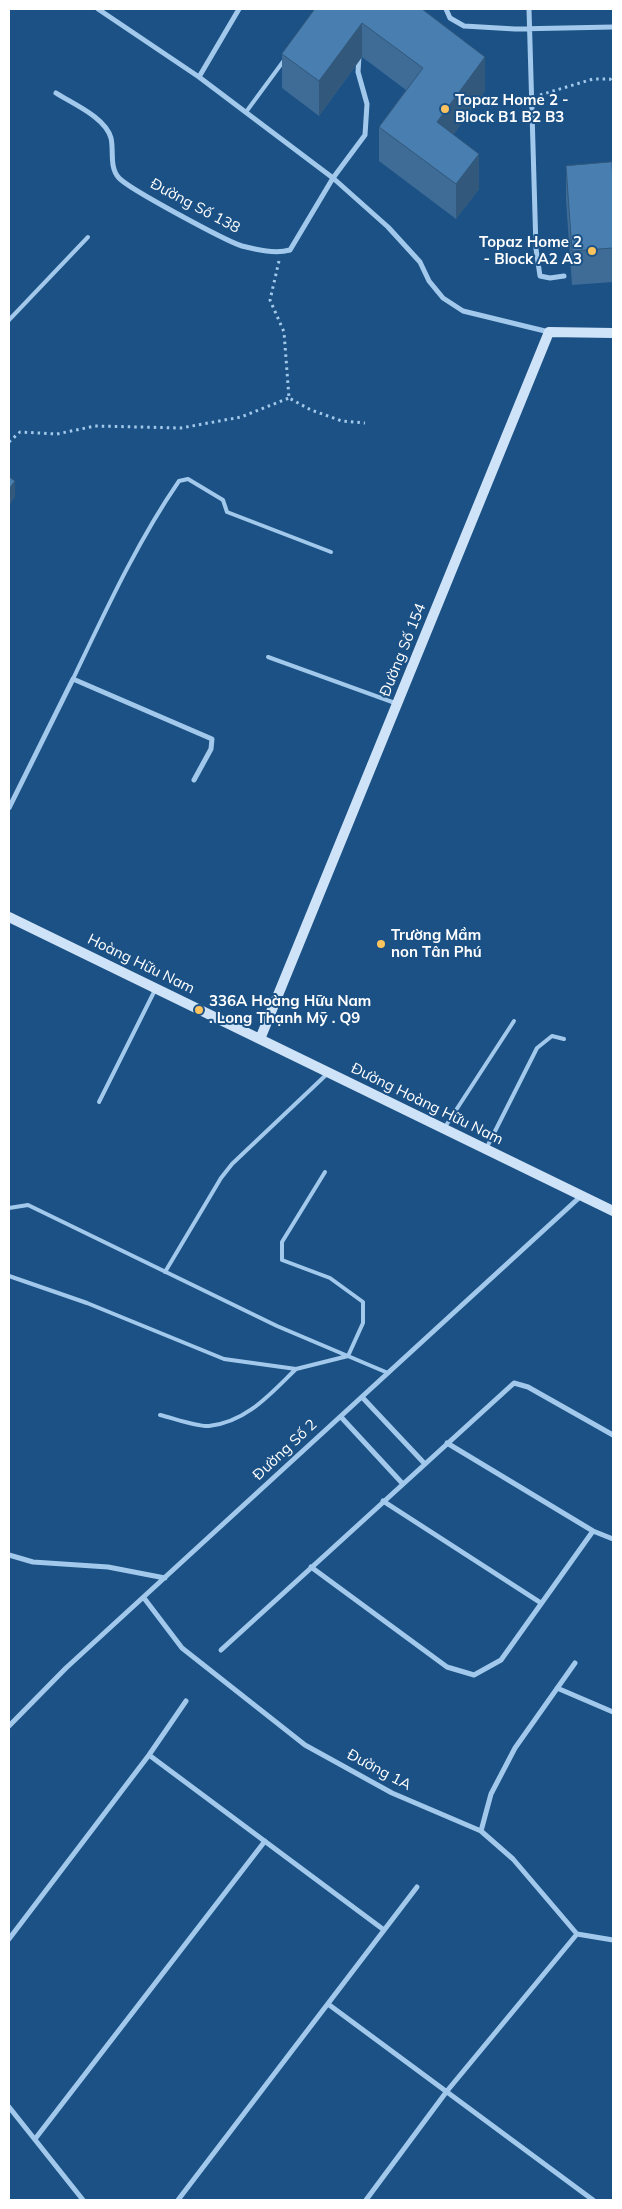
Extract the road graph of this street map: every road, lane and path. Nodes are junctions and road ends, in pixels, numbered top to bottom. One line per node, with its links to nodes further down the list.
1 (98, 9): 9 (street)
2 (240, 9): 9 (street)
3 (446, 9): 6 (street)
4 (529, 9): 6 (street)
5 (613, 27): 6 (street)
6 (530, 29): 12 (street)
7 (360, 48): 14 (street)
8 (287, 56): 13 (lane)
9 (199, 77): 13 (street)
10 (613, 83): 12 (path)
11 (56, 93): 16 (street, Đường Số 138)
12 (532, 97): 17 (street)
13 (246, 112): 14 (street)
14 (333, 178): 16 (street); 19 (street)
15 (88, 237): 18 (lane)
16 (278, 253): 21 (path)
17 (564, 276)
18 (9, 320)
19 (550, 332): 20 (street); 27 (street, Đường Số 154)
20 (613, 332)
21 (289, 398): 22 (path); 23 (path)
22 (365, 423)
23 (9, 442)
24 (331, 552): 26 (lane)
25 (268, 657): 27 (lane)
26 (73, 679): 28 (street); 29 (street)
27 (397, 704): 33 (street, Đường Số 154)
28 (194, 780)
29 (9, 808)
30 (9, 917): 31 (street, Hoàng Hữu Nam)
31 (156, 988): 33 (street, Hoàng Hữu Nam); 36 (lane)
32 (514, 1021): 37 (lane)
33 (260, 1039): 35 (street, Đường Hoàng Hữu Nam)
34 (564, 1040): 38 (lane)
35 (328, 1072): 37 (street, Đường Hoàng Hữu Nam); 43 (lane)
36 (99, 1102)
37 (444, 1129): 38 (street, Đường Hoàng Hữu Nam)
38 (486, 1149): 40 (street, Đường Hoàng Hữu Nam)
39 (325, 1172): 45 (lane)
40 (581, 1196): 42 (street); 47 (street, Đường Số 2)
41 (9, 1208): 43 (lane)
42 (613, 1211)
43 (165, 1272): 45 (lane)
44 (9, 1276): 46 (lane)
45 (348, 1356): 46 (lane); 47 (lane)
46 (296, 1369): 49 (lane)
47 (388, 1373): 48 (street, Đường Số 2)
48 (362, 1397): 50 (street, Đường Số 2); 53 (street)
49 (160, 1415)
50 (341, 1417): 54 (street); 60 (street, Đường Số 2)
51 (613, 1435): 52 (street)
52 (446, 1443): 53 (street); 56 (street)
53 (424, 1463): 54 (street)
54 (402, 1484): 55 (street)
55 (383, 1501): 59 (street); 62 (street)
56 (594, 1531): 57 (street); 62 (street)
57 (613, 1540)
58 (9, 1555): 60 (street)
59 (311, 1567): 62 (street); 63 (street)
60 (165, 1578): 61 (street, Đường Số 2)
61 (144, 1598): 68 (street, Đường Số 2); 70 (street, Đường 1A)
62 (541, 1604)
63 (221, 1650)
64 (576, 1663): 65 (street)
65 (557, 1688): 67 (street); 70 (street)
66 (186, 1701): 69 (street)
67 (613, 1712)
68 (9, 1726)
69 (149, 1755): 71 (street); 75 (street)
70 (482, 1831): 74 (street, Đường 1A)
71 (265, 1841): 73 (street); 80 (street)
72 (417, 1887): 73 (street)
73 (384, 1930): 77 (street)
74 (578, 1934): 76 (street); 78 (street)
75 (9, 1939)
76 (613, 1940)
77 (328, 2004): 78 (street); 82 (street)
78 (448, 2091): 83 (street); 84 (street)
79 (9, 2107): 80 (street)
80 (34, 2139): 81 (street)
81 (82, 2200)
82 (178, 2200)
83 (366, 2200)
84 (594, 2200)

